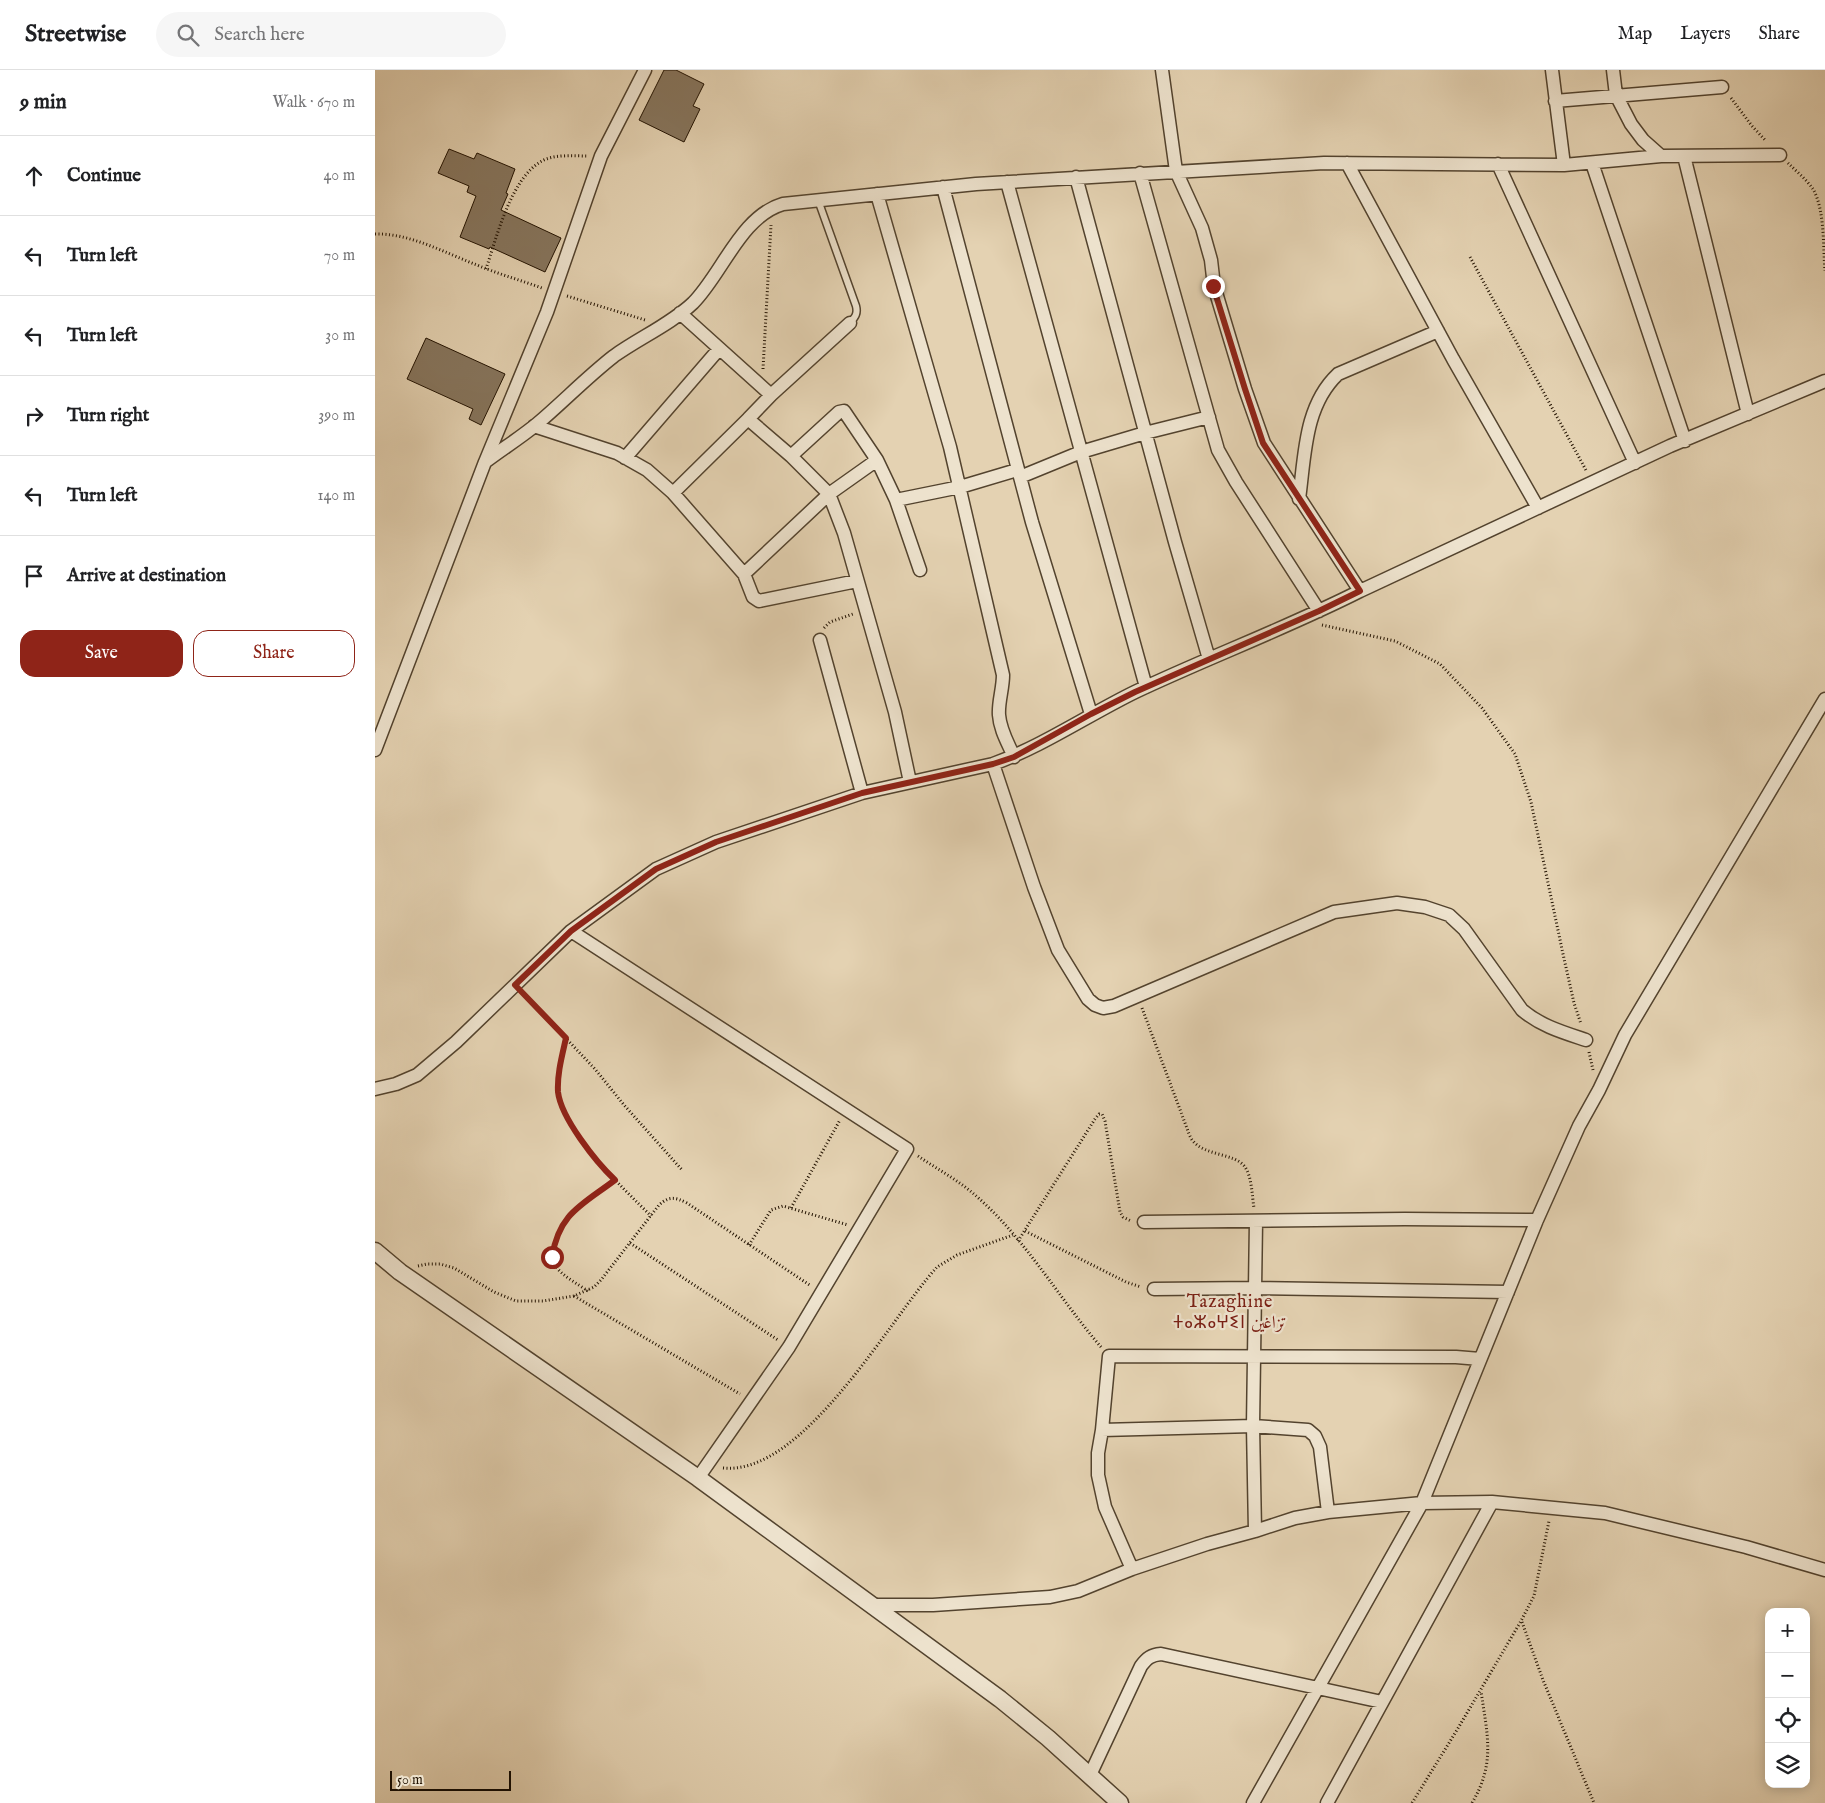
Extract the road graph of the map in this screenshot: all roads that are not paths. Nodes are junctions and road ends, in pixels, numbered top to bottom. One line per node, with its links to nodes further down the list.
1 (645, 70): 38 (street)
2 (1162, 70): 15 (street)
3 (1552, 70): 7 (street)
4 (1613, 70): 6 (street)
5 (1723, 87): 6 (street)
6 (1616, 95): 7 (street); 9 (street)
7 (1555, 101): 14 (street)
8 (1780, 155): 10 (street)
9 (1661, 156): 10 (street); 12 (street)
10 (1684, 156): 28 (street)
11 (1347, 163): 13 (street); 15 (street); 24 (street)
12 (1592, 163): 14 (street); 33 (street)
13 (1497, 164): 14 (street); 39 (street)
14 (1564, 165)
15 (1176, 171): 16 (street); 44 (street)
16 (1140, 173): 17 (street); 29 (street)
17 (1076, 177): 18 (street); 32 (street)
18 (1007, 182): 19 (street); 34 (street)
19 (943, 187): 20 (street); 40 (street)
20 (877, 194): 21 (street); 41 (street)
21 (819, 200): 22 (street); 23 (lane)
22 (679, 313): 25 (street); 31 (street)
23 (850, 323): 27 (street)
24 (1438, 331): 44 (street); 46 (street)
25 (719, 349): 27 (street); 36 (street)
26 (1825, 381): 28 (street)
27 (766, 391): 30 (street)
28 (1748, 414): 33 (street)
29 (1209, 418): 32 (street); 51 (street)
30 (748, 419): 35 (street); 42 (street)
31 (535, 426): 36 (street); 38 (street)
32 (1145, 433): 34 (street); 53 (street)
33 (1685, 441): 39 (street)
34 (1081, 452): 40 (street); 54 (street)
35 (791, 456): 37 (street); 43 (street)
36 (625, 458): 42 (street)
37 (877, 460): 43 (street); 45 (street)
38 (485, 462): 57 (street)
39 (1635, 463): 46 (street)
40 (1019, 473): 41 (street); 56 (street)
41 (960, 487): 45 (street); 58 (street)
42 (673, 493): 48 (street)
43 (829, 494): 48 (street); 49 (street)
44 (1299, 498): 50 (street)
45 (896, 500): 47 (street)
46 (1538, 508): 50 (street)
47 (920, 570)
48 (744, 574): 49 (street)
49 (857, 581): 60 (street)
50 (1360, 591): 51 (street)
51 (1319, 611): 53 (street)
52 (820, 640): 61 (street)
53 (1209, 658): 54 (street)
54 (1146, 687): 56 (street)
55 (1825, 699): 66 (street)
56 (1091, 714): 58 (street)
57 (375, 750)
58 (1014, 757): 59 (street)
59 (993, 764): 60 (street); 63 (street)
60 (910, 782): 61 (street)
61 (862, 793): 62 (street)
62 (571, 931): 64 (street); 76 (street)
63 (1586, 1040)
64 (375, 1089)
65 (1256, 1220): 66 (street); 67 (street); 69 (street)
66 (1537, 1220): 71 (street)
67 (1144, 1222)
68 (375, 1251): 76 (street)
69 (1254, 1288): 70 (street); 71 (street); 72 (street)
70 (1154, 1289)
71 (1508, 1292): 73 (street)
72 (1253, 1356): 73 (street); 74 (street); 75 (street)
73 (1481, 1359): 77 (street)
74 (1253, 1426): 75 (street); 79 (street); 80 (street)
75 (1102, 1430): 81 (street)
76 (702, 1472): 83 (street)
77 (1422, 1502): 78 (street); 79 (street); 84 (street)
78 (1492, 1502): 82 (street); 85 (street)
79 (1328, 1512): 80 (street)
80 (1255, 1531): 81 (street)
81 (1132, 1569): 83 (street)
82 (1825, 1570)
83 (872, 1605): 86 (street)
84 (1317, 1688): 85 (street); 86 (street); 88 (street)
85 (1382, 1702): 89 (street)
86 (1090, 1776): 87 (street)
87 (1120, 1803)
88 (1253, 1803)
89 (1327, 1803)

